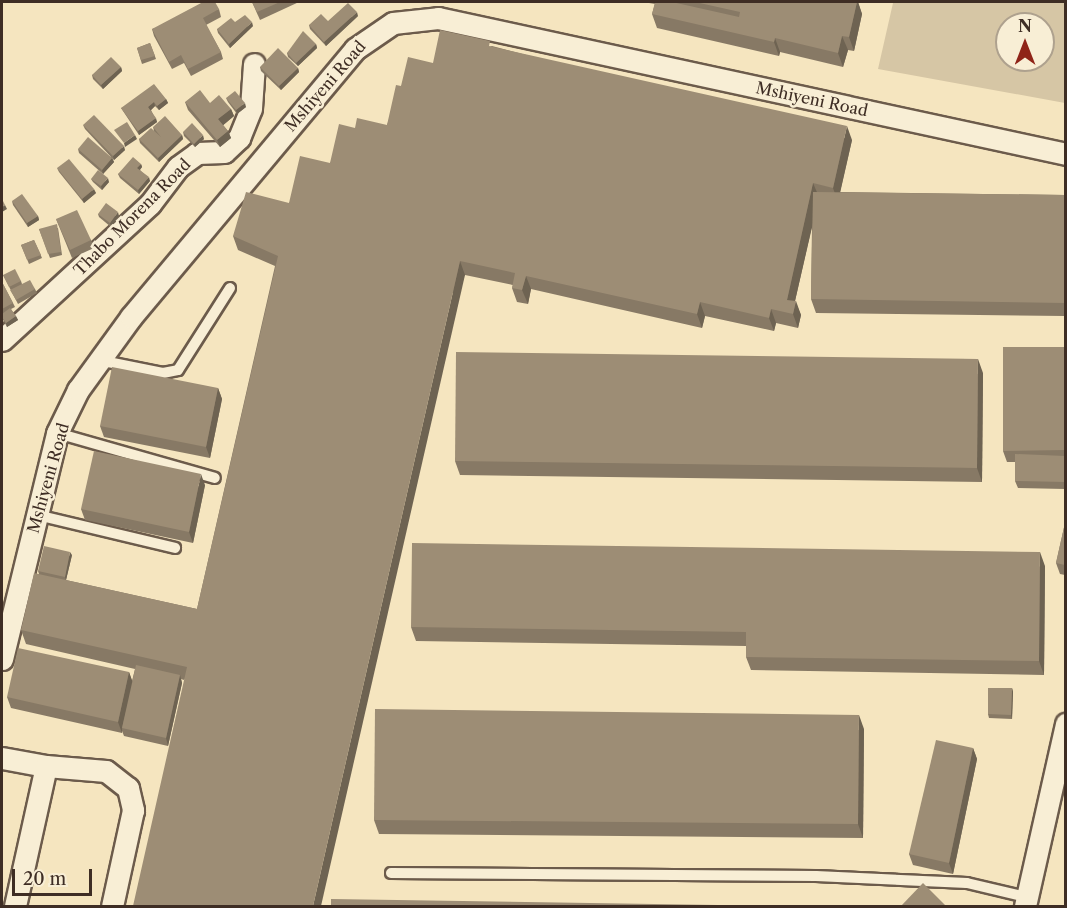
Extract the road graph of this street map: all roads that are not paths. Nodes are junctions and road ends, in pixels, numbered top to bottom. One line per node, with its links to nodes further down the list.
1 (255, 64): 4 (street, Thabo Morena Road)
2 (1065, 154): 5 (street, Mshiyeni Road)
3 (230, 288): 5 (lane)
4 (2, 340)
5 (98, 360): 6 (street, Mshiyeni Road)
6 (57, 432): 7 (lane); 8 (street, Mshiyeni Road)
7 (215, 478)
8 (37, 515): 9 (lane); 10 (street, Mshiyeni Road)
9 (175, 548)
10 (2, 659)
11 (1065, 724): 15 (street)
12 (2, 758): 13 (street)
13 (46, 766): 16 (street); 17 (street)
14 (391, 873): 15 (lane)
15 (1022, 900)
16 (15, 906)
17 (112, 906)

